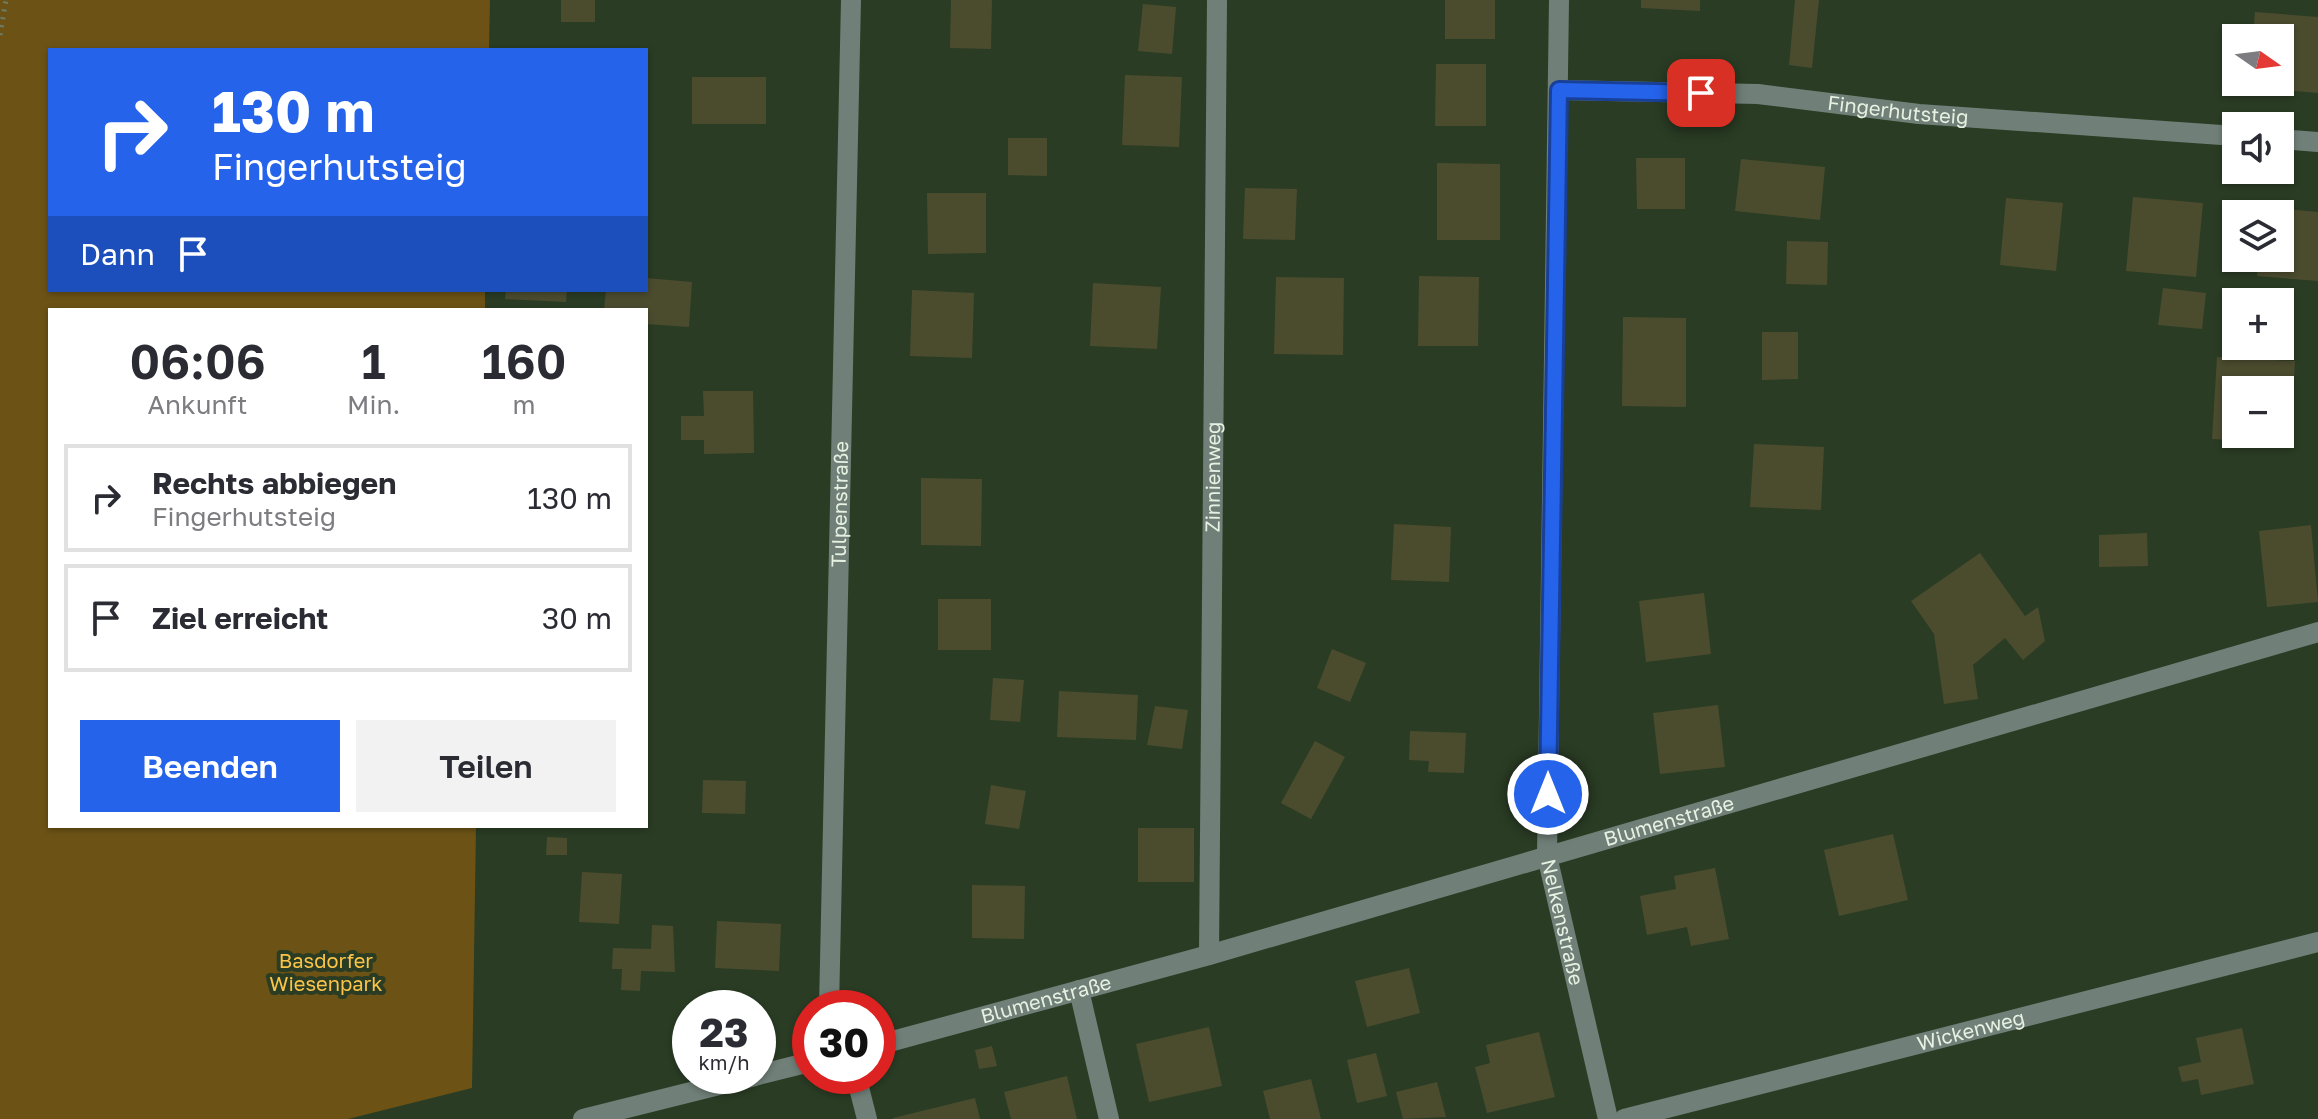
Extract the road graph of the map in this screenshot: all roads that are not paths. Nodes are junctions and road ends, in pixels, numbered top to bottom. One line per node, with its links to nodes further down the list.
1 (851, 0): 12 (street, Tulpenstraße)
2 (1217, 0): 11 (street, Zinnienweg)
3 (1559, 0): 4 (street, Nelkenstraße)
4 (1559, 90): 5 (street, Fingerhutsteig); 9 (street, Nelkenstraße)
5 (2222, 135)
6 (2294, 140): 7 (street)
7 (2318, 142)
8 (2318, 632): 9 (street, Blumenstraße)
9 (1547, 856): 11 (street, Blumenstraße); 20 (street, Nelkenstraße)
10 (2318, 942): 21 (street, Wickenweg)
11 (1209, 955): 13 (street, Blumenstraße)
12 (829, 990)
13 (1079, 990): 14 (street, Blumenstraße); 19 (street)
14 (896, 1040)
15 (684, 1094): 17 (street)
16 (861, 1094): 18 (street)
17 (583, 1119)
18 (867, 1119)
19 (1109, 1119)
20 (1608, 1119)
21 (1624, 1119)

